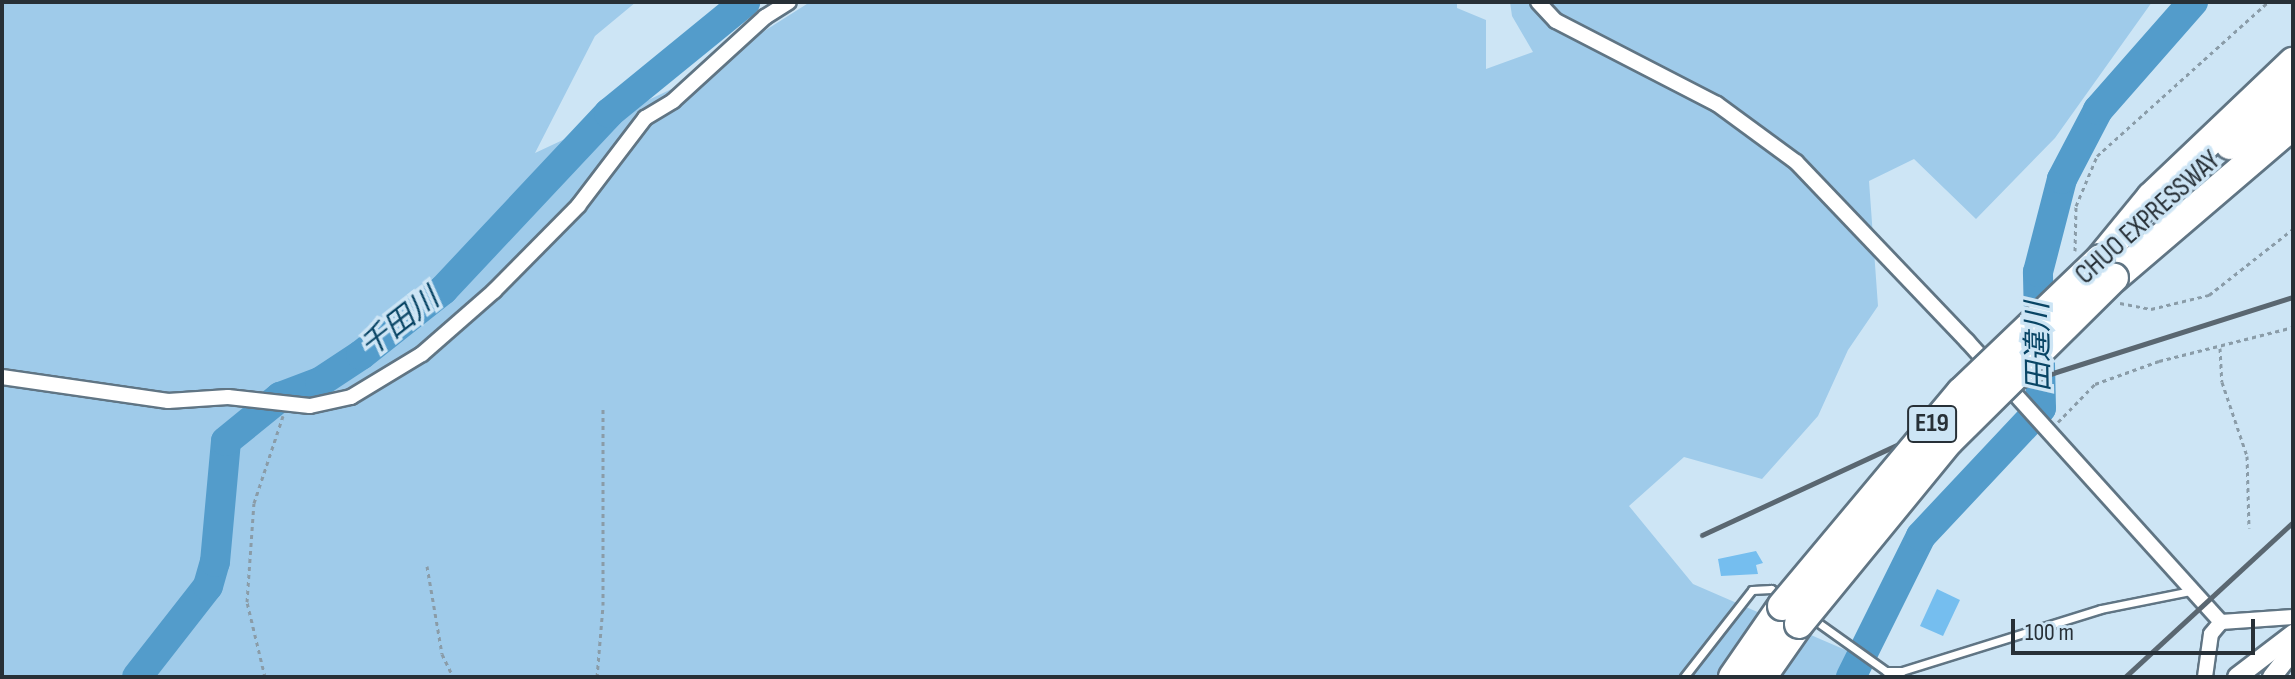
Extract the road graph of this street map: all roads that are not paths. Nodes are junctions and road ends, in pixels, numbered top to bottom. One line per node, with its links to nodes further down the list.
1 (789, 2): 8 (street)
2 (1538, 2): 9 (street)
3 (2293, 62): 7 (highway)
4 (2293, 95): 7 (highway, CHUO EXPRESSWAY / E19)
5 (2293, 125): 7 (highway, CHUO EXPRESSWAY / E19)
6 (2293, 150): 7 (highway)
7 (2113, 275): 10 (highway, CHUO EXPRESSWAY / E19, bridge); 10 (highway, CHUO EXPRESSWAY / E19, bridge)
8 (2, 377)
9 (2190, 591): 12 (street); 15 (lane)
10 (1790, 615): 16 (highway, CHUO EXPRESSWAY / E19); 17 (highway, CHUO EXPRESSWAY / E19)
11 (2293, 617): 12 (street)
12 (2221, 622): 18 (street)
13 (2293, 634): 19 (street)
14 (2293, 650): 20 (street)
15 (1684, 677)
16 (1733, 677)
17 (1762, 677)
18 (2205, 677)
19 (2237, 677)
20 (2272, 677)

